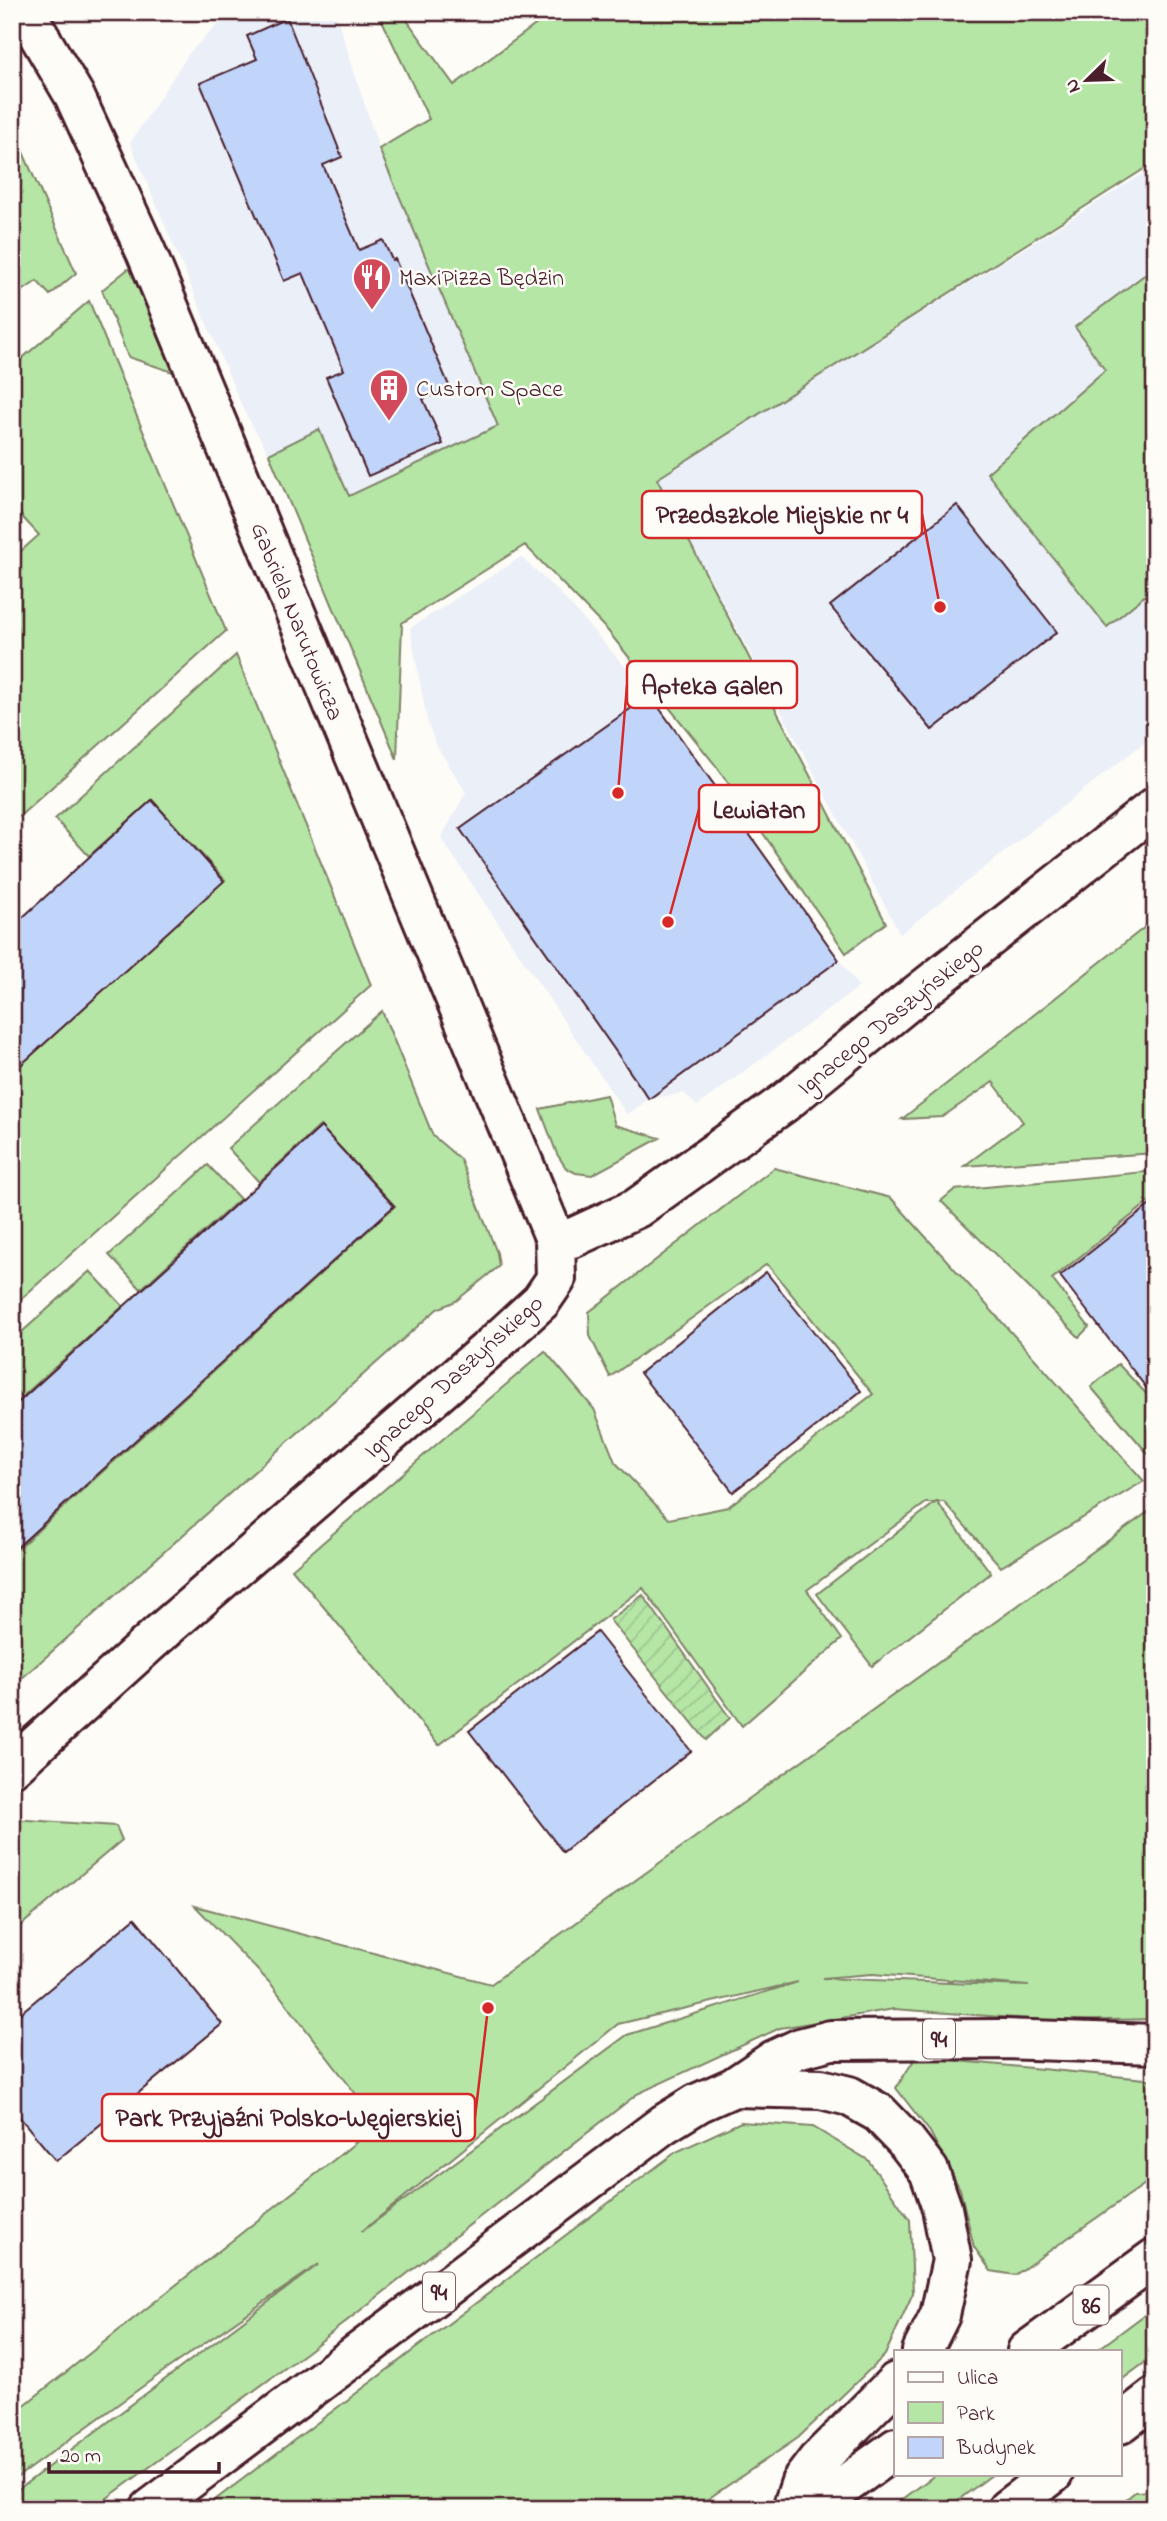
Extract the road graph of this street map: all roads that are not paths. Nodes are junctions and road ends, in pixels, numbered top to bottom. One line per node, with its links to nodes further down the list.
1 (22, 12): 3 (street, Gabriela Narutowicza)
2 (1155, 807): 3 (street, Ignacego Daszyńskiego)
3 (555, 1240): 4 (street, Ignacego Daszyńskiego)
4 (12, 1767)
5 (1155, 2044): 6 (street, 94)
6 (734, 2087): 8 (street); 15 (street, 94)
7 (1155, 2258): 9 (street, 86)
8 (922, 2350)
9 (1028, 2350)
10 (894, 2384): 16 (street)
11 (1155, 2397): 12 (street)
12 (1122, 2422)
13 (894, 2449): 17 (street)
14 (1050, 2476): 18 (street)
15 (150, 2509)
16 (792, 2509)
17 (812, 2509)
18 (1007, 2509)

